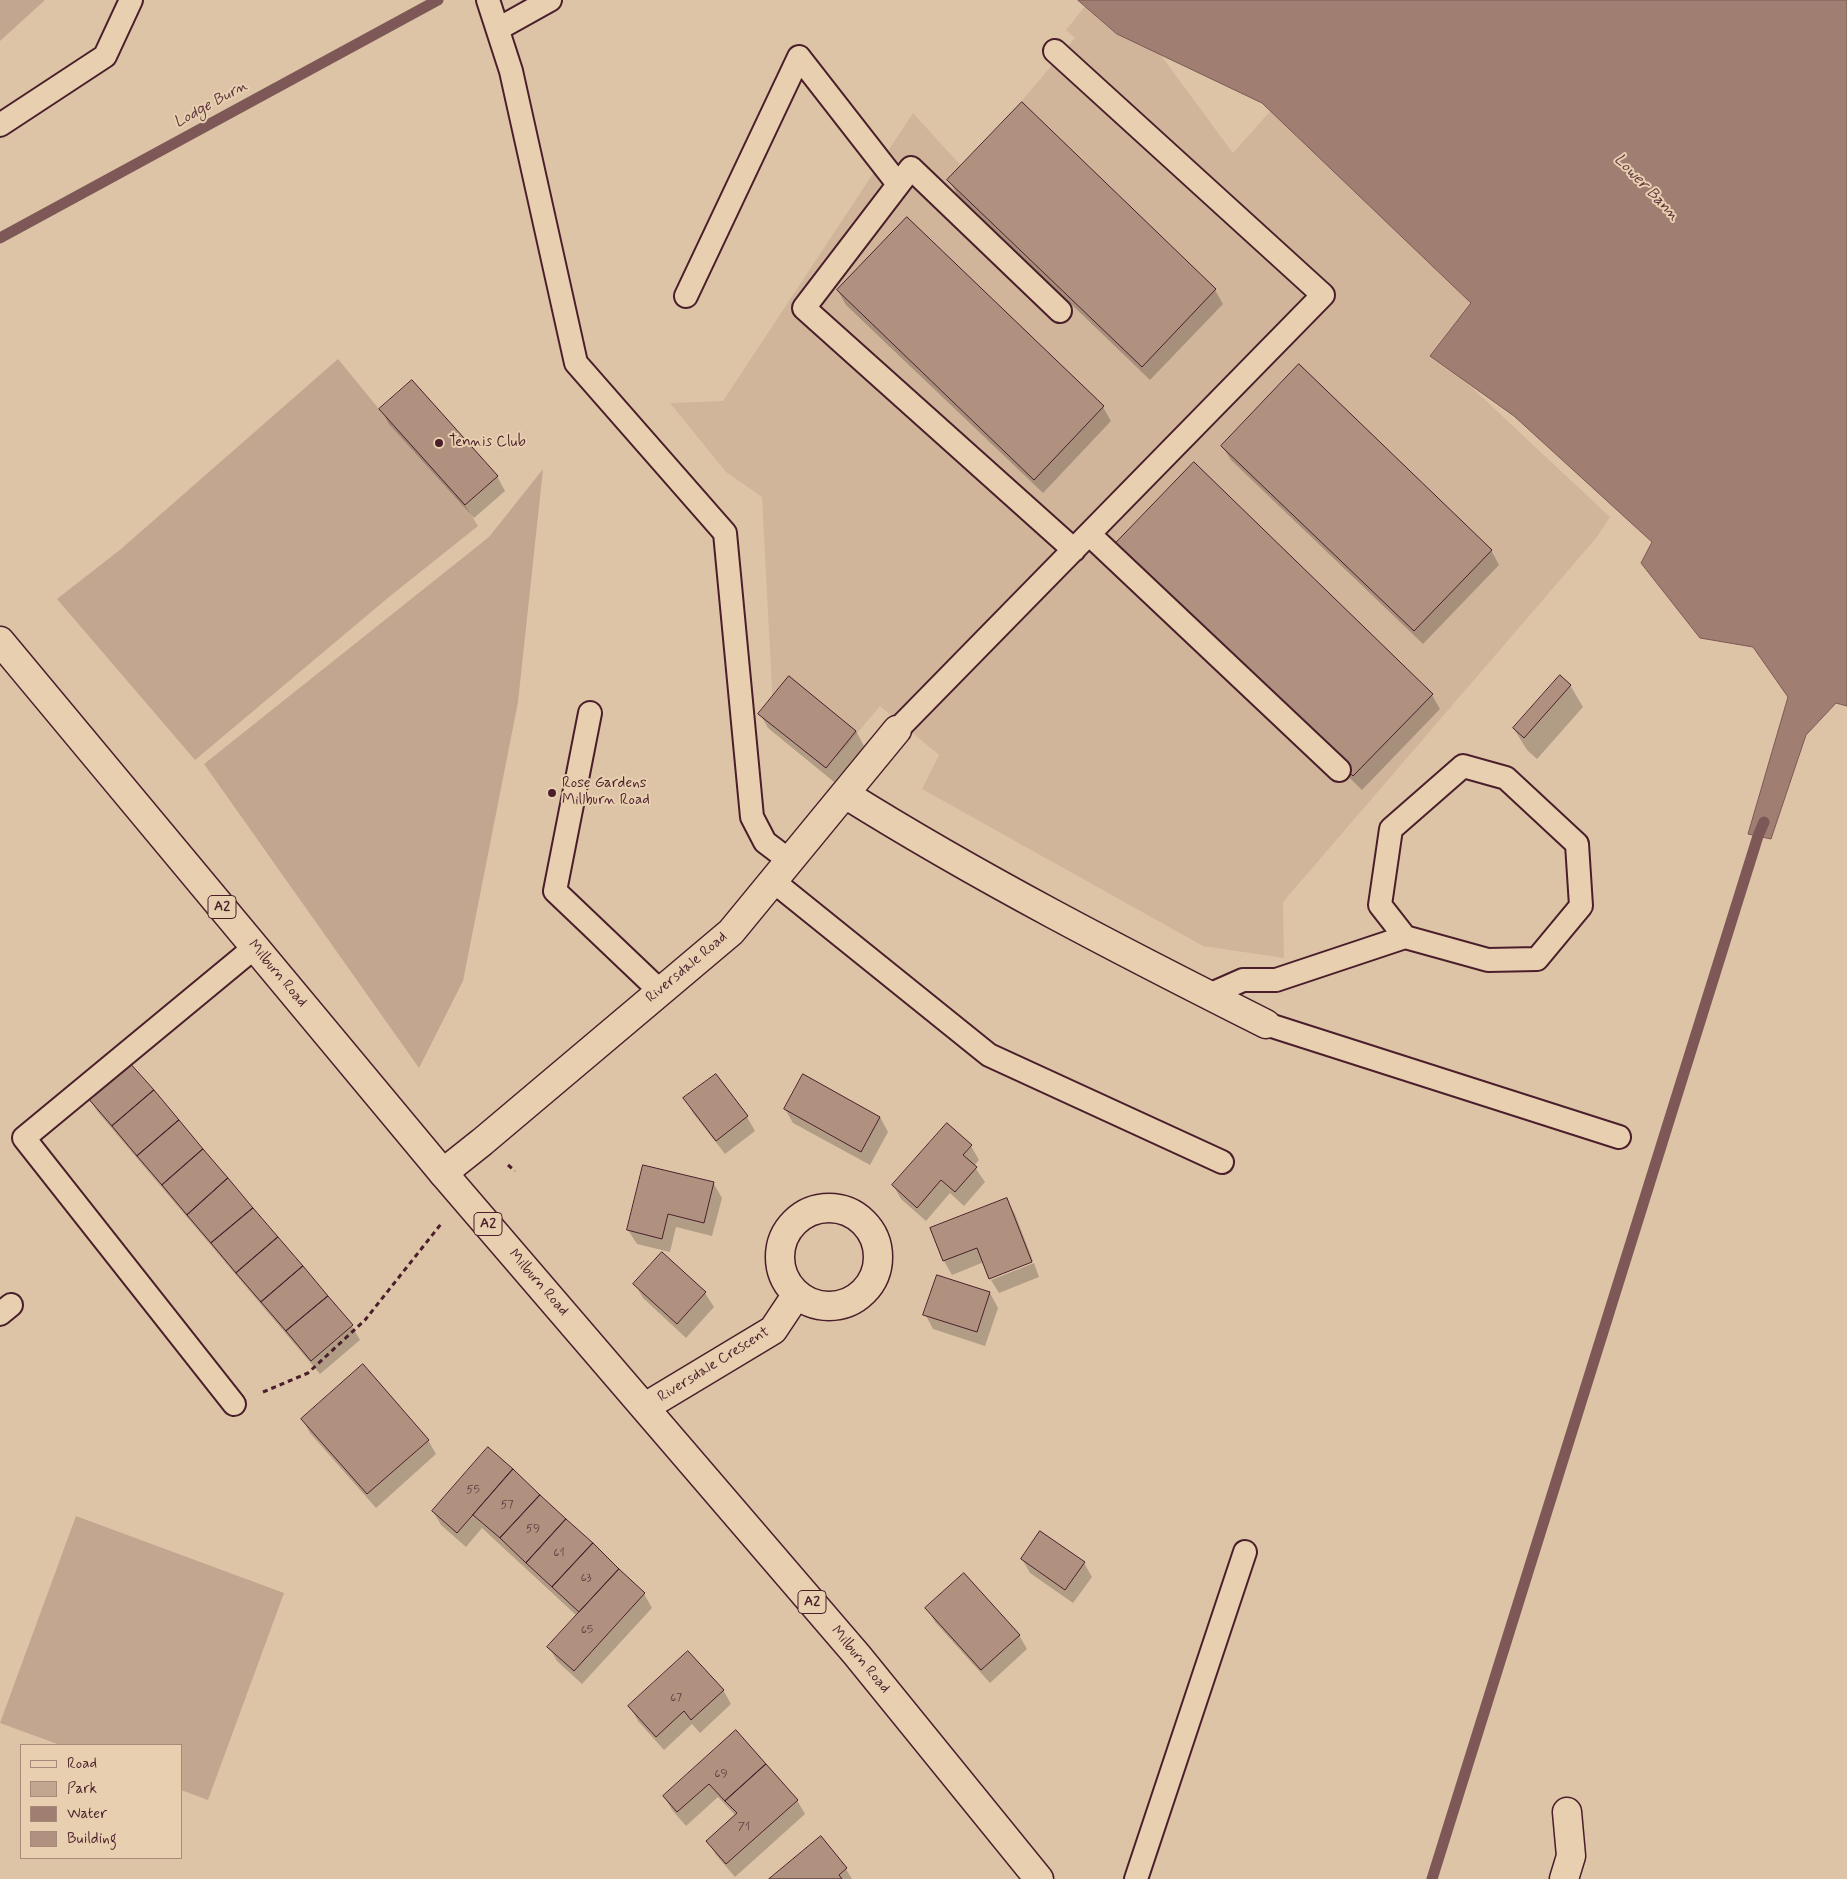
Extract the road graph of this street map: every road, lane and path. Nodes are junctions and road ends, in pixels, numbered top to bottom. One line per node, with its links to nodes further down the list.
1 (131, 0): 6 (lane)
2 (488, 0): 4 (lane)
3 (550, 0): 4 (lane)
4 (498, 29): 17 (lane)
5 (1055, 51): 10 (lane)
6 (0, 125)
7 (898, 184): 8 (lane); 9 (lane); 11 (lane)
8 (686, 296)
9 (1060, 311)
10 (1089, 534): 11 (lane); 15 (lane)
11 (1074, 550): 14 (lane)
12 (0, 641): 19 (main road, Milburn Road / A2)
13 (590, 713): 20 (lane)
14 (897, 730): 16 (main road, Riversdale Road)
15 (1339, 770)
16 (845, 794): 17 (main road, Riversdale Road); 21 (main road)
17 (781, 871): 20 (main road, Riversdale Road); 24 (lane)
18 (1405, 937): 18 (lane); 21 (lane)
19 (255, 946): 25 (main road, Milburn Road / A2); 28 (lane)
20 (660, 991): 25 (main road, Riversdale Road)
21 (1209, 995): 22 (main road)
22 (1266, 1024): 23 (lane)
23 (1619, 1137)
24 (1222, 1162)
25 (443, 1173): 26 (main road, Milburn Road / A2)
26 (463, 1196): 28 (path); 29 (main road, Milburn Road / A2)
27 (797, 1294): 29 (main road, Riversdale Crescent)
28 (234, 1404)
29 (646, 1407): 32 (main road, Milburn Road / A2)
30 (1245, 1552): 33 (lane)
31 (1567, 1812): 34 (main road)
32 (1039, 1879)
33 (1136, 1879)
34 (1564, 1879)

